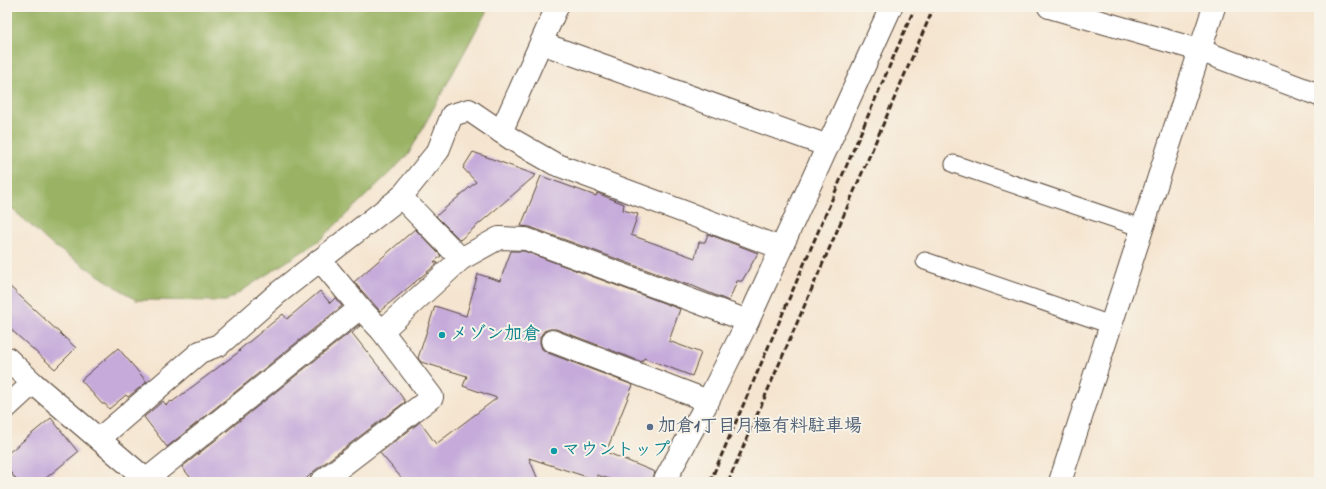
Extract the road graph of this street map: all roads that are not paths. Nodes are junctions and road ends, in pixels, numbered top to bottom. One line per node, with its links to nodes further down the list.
1 (557, 7): 5 (street)
2 (891, 7): 9 (street)
3 (1048, 7): 6 (street)
4 (1214, 7): 6 (street)
5 (540, 43): 8 (street); 9 (street)
6 (1199, 50): 7 (street); 12 (street)
7 (1319, 95)
8 (501, 132): 11 (street); 13 (street)
9 (828, 146): 13 (street)
10 (954, 164): 12 (lane)
11 (401, 197): 14 (street); 15 (street)
12 (1142, 228): 19 (street)
13 (781, 248): 18 (street)
14 (461, 259): 18 (street); 20 (street)
15 (320, 260): 17 (street); 26 (street)
16 (925, 261): 19 (lane)
17 (360, 308): 20 (street); 27 (street)
18 (748, 321): 24 (street)
19 (1111, 325): 30 (street)
20 (382, 331): 28 (street)
21 (552, 341): 24 (street)
22 (7, 358): 23 (street)
23 (33, 383): 25 (street); 26 (street)
24 (708, 401): 29 (street)
25 (7, 407)
26 (99, 439): 27 (street)
27 (148, 481)
28 (321, 482)
29 (664, 482)
30 (1060, 482)

